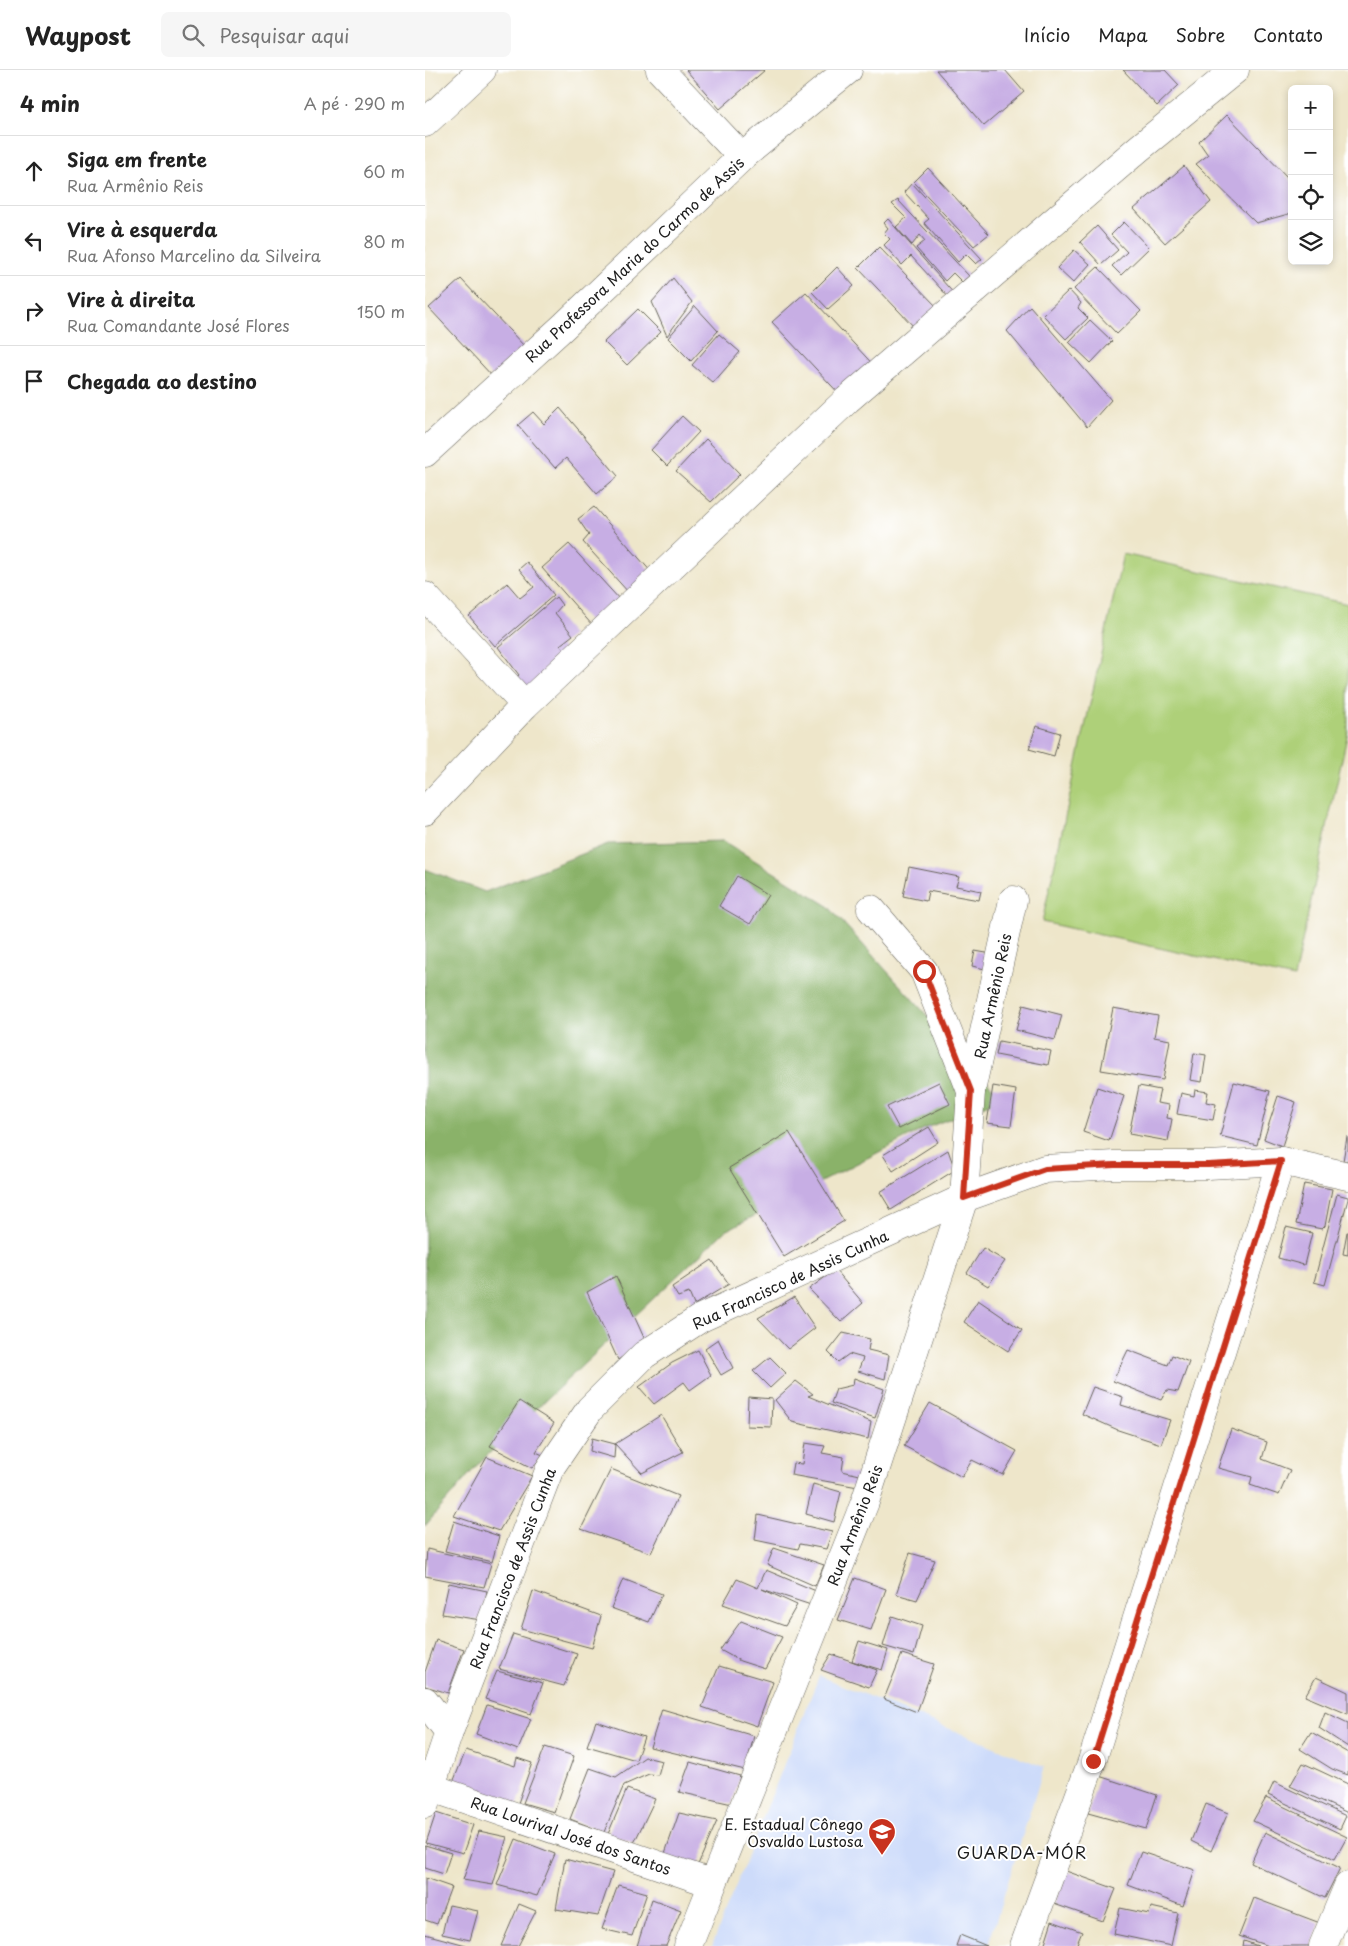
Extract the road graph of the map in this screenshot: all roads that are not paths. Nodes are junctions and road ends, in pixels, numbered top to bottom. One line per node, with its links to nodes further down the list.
1 (482, 70): 5 (street)
2 (660, 70): 6 (street)
3 (848, 70): 6 (street, Rua Professora Maria do Carmo de Assis)
4 (1235, 70): 9 (street)
5 (425, 123)
6 (742, 158): 7 (street, Rua Professora Maria do Carmo de Assis)
7 (425, 453)
8 (425, 596): 9 (street)
9 (525, 704): 10 (street)
10 (425, 811)
11 (1013, 900): 13 (street, Rua Armênio Reis)
12 (871, 909): 13 (street, Rua Armênio Reis)
13 (971, 1091): 16 (street, Rua Armênio Reis)
14 (1281, 1161): 15 (street, Rua Francisco de Assis Cunha); 16 (street, Rua Francisco de Assis Cunha); 23 (street)
15 (1348, 1176)
16 (964, 1198): 18 (street, Rua Francisco de Assis Cunha); 20 (street, Rua Armênio Reis)
17 (425, 1701): 18 (street)
18 (449, 1732): 19 (street, Rua Francisco de Assis Cunha)
19 (429, 1796): 20 (street, Rua Lourival José dos Santos)
20 (711, 1883): 22 (street, Rua Armênio Reis)
21 (1348, 1886): 24 (street)
22 (688, 1946)
23 (1024, 1946)
24 (1323, 1946)

